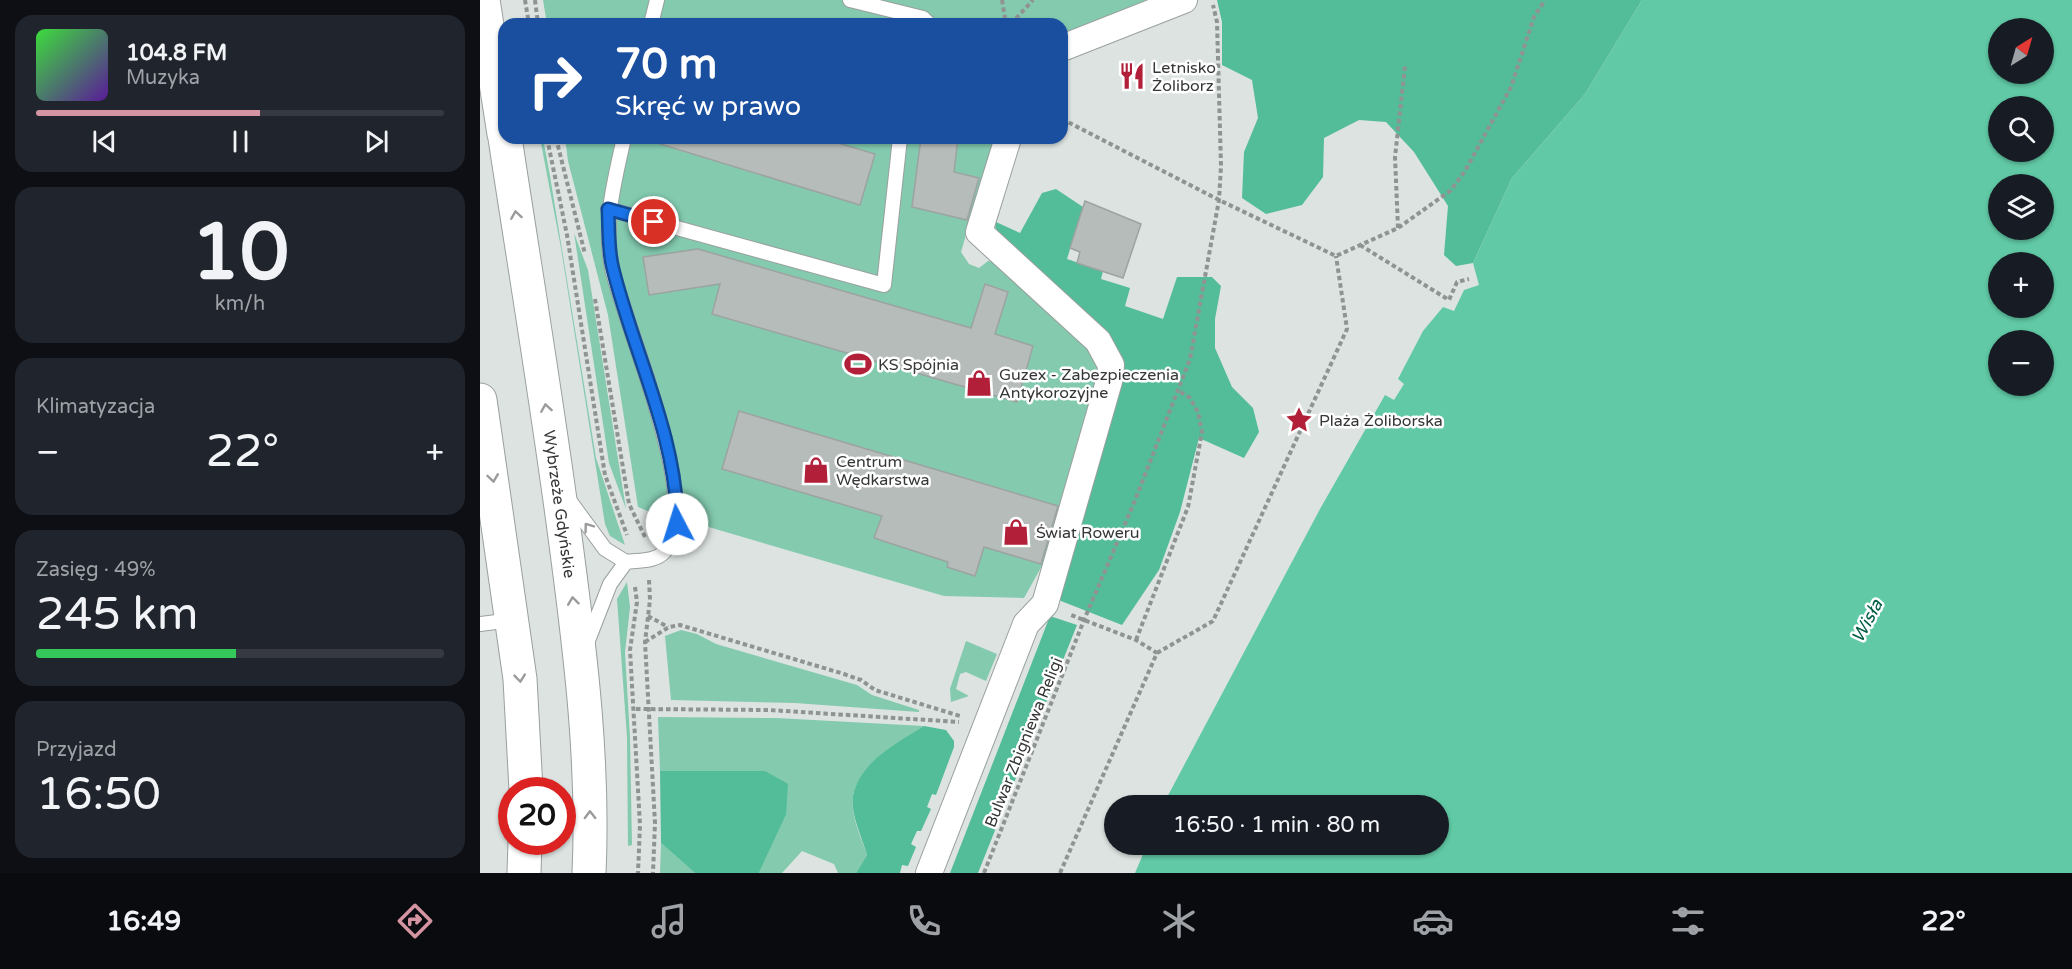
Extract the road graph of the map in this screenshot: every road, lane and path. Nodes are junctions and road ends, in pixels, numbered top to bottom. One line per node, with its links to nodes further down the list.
1 (483, 0): 19 (main road, Wybrzeże Gdyńskie)
2 (525, 0): 11 (path)
3 (535, 0): 12 (path)
4 (657, 0): 13 (lane)
5 (850, 0): 14 (lane)
6 (1002, 0): 15 (path)
7 (1033, 0): 16 (path)
8 (1184, 0): 17 (street)
9 (1212, 0): 27 (path, Bulwar Zbigniewa Religi)
10 (1545, 0): 29 (path)
11 (528, 18)
12 (537, 18)
13 (652, 18)
14 (911, 18)
15 (1007, 18)
16 (1015, 18)
17 (1068, 46)
18 (1405, 66): 29 (path)
19 (498, 97)
20 (1068, 122): 27 (path)
21 (505, 144): 37 (main road, Wybrzeże Gdyńskie, one-way to 21)
22 (548, 144): 39 (path)
23 (558, 144): 32 (path)
24 (623, 144): 28 (lane)
25 (899, 144): 28 (lane)
26 (1006, 144): 40 (street)
27 (1219, 200): 31 (path); 35 (path, Bulwar Zbigniewa Religi)
28 (608, 209): 38 (lane)
29 (1398, 228): 30 (path)
30 (1359, 245): 31 (path); 33 (path)
31 (1336, 256): 48 (path)
32 (588, 264)
33 (1469, 279)
34 (595, 298): 38 (path)
35 (1179, 391): 43 (path, Bulwar Zbigniewa Religi); 46 (path)
36 (480, 400): 42 (main road, one-way to 42)
37 (558, 484): 39 (lane, one-way to 37); 49 (main road, Wybrzeże Gdyńskie, one-way to 37)
38 (648, 559): 39 (lane); 41 (path)
39 (629, 562): 49 (lane); 51 (path)
40 (1045, 604): 43 (path); 52 (street)
41 (648, 616): 45 (path); 47 (path)
42 (512, 620): 44 (lane); 53 (main road, one-way to 53)
43 (1084, 620): 46 (path); 60 (path, Bulwar Zbigniewa Religi)
44 (480, 624)
45 (669, 627): 47 (path); 52 (path)
46 (1136, 640): 48 (path)
47 (645, 642): 50 (path)
48 (1157, 653): 61 (path)
49 (581, 659): 56 (main road, Wybrzeże Gdyńskie, one-way to 49)
50 (650, 709): 51 (path); 52 (path); 58 (path)
51 (636, 710): 57 (path)
52 (986, 724): 59 (street)
53 (525, 777)
54 (525, 855): 55 (main road)
55 (524, 873)
56 (589, 873)
57 (638, 873)
58 (653, 873)
59 (929, 873)
60 (984, 873)
61 (1060, 873)

